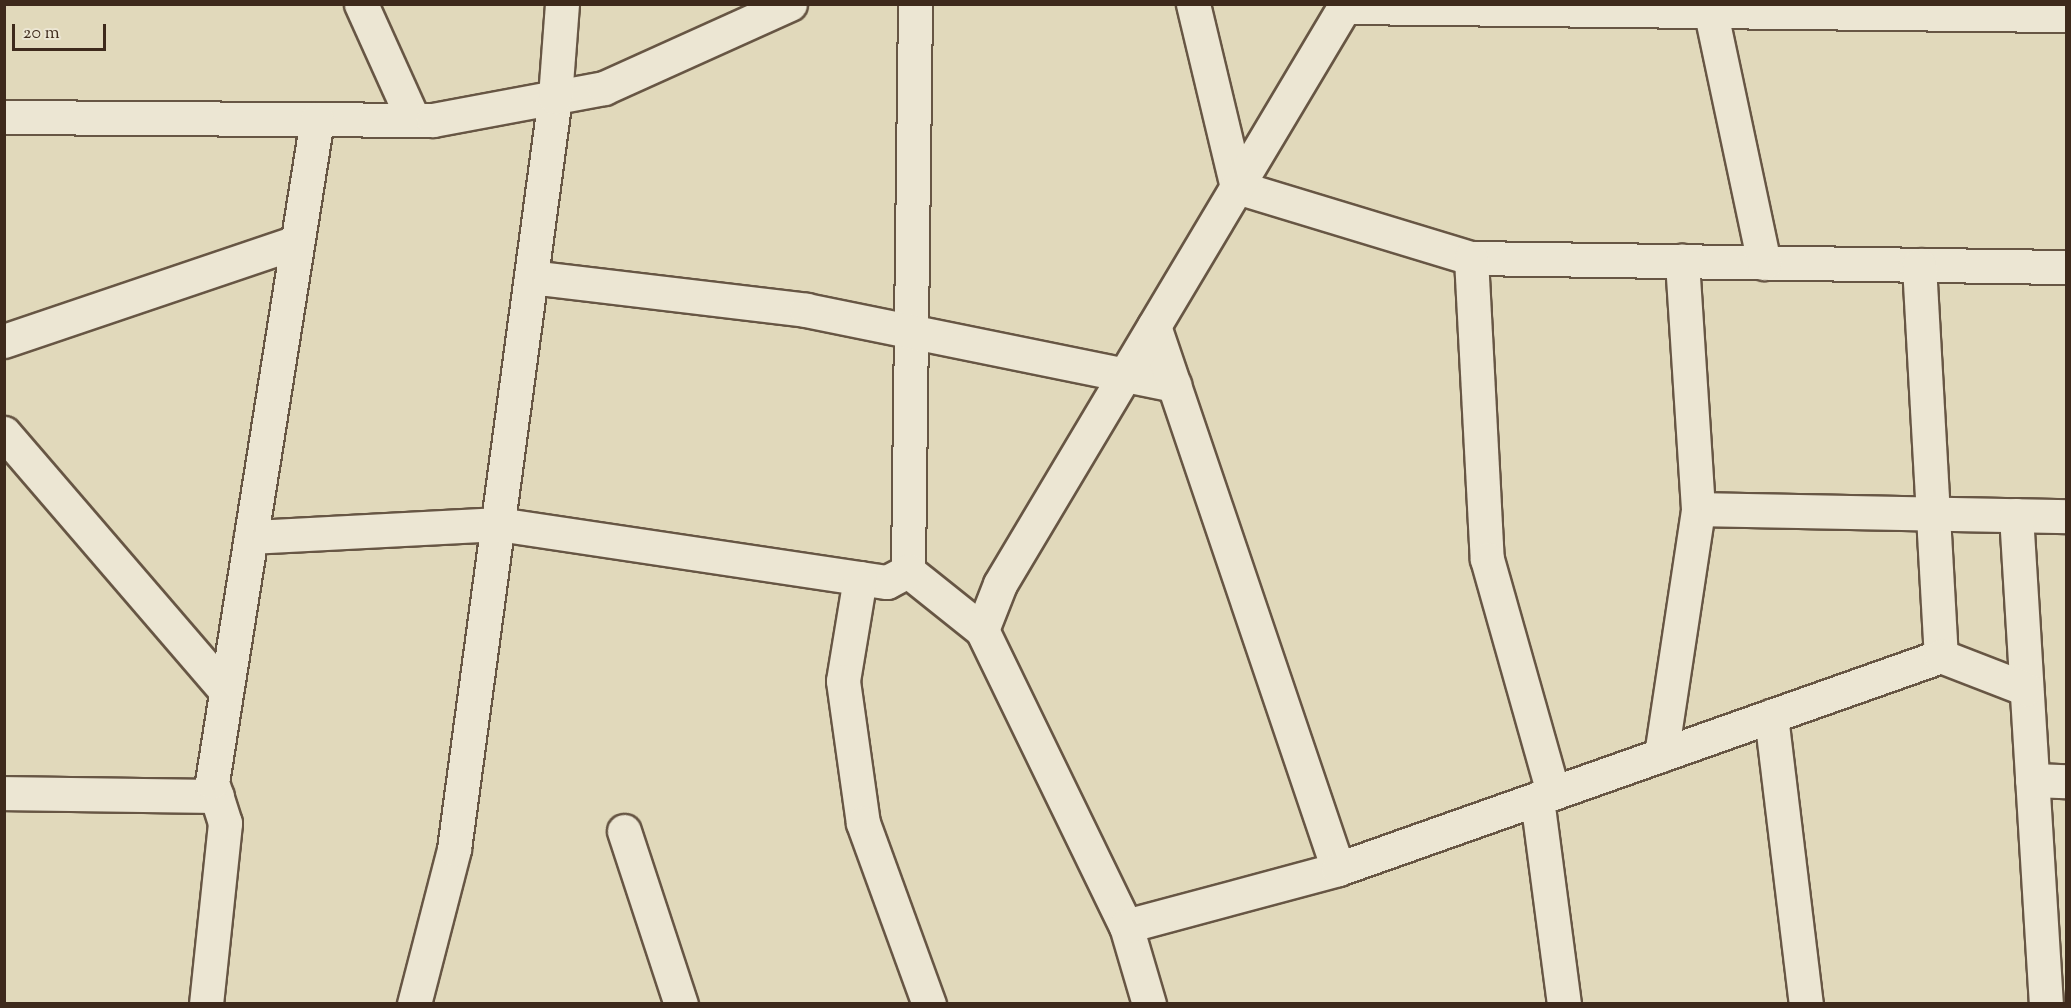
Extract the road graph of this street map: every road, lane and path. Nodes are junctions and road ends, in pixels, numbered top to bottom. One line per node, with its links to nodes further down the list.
1 (361, 4): 12 (street)
2 (562, 4): 9 (street)
3 (790, 4): 9 (street)
4 (915, 4): 22 (street)
5 (1193, 4): 13 (street)
6 (1346, 6): 7 (street); 13 (street)
7 (1710, 8): 8 (street); 17 (street)
8 (2067, 15)
9 (555, 97): 12 (street); 20 (street)
10 (4, 117): 11 (street)
11 (317, 119): 12 (street); 14 (street)
12 (413, 120)
13 (1237, 187): 15 (street); 21 (street)
14 (297, 242): 23 (street); 32 (street)
15 (1472, 258): 16 (street); 45 (street)
16 (1682, 261): 17 (street); 27 (street)
17 (1764, 263): 18 (street)
18 (1919, 265): 19 (street); 28 (street)
19 (2067, 267)
20 (531, 277): 22 (street); 31 (street)
21 (1154, 326): 24 (street); 25 (street)
22 (912, 332): 24 (street); 33 (street)
23 (4, 341)
24 (1125, 375): 25 (street); 35 (street)
25 (1174, 385): 47 (street)
26 (4, 433): 38 (street)
27 (1698, 509): 28 (street); 40 (street)
28 (1933, 514): 29 (street); 36 (street)
29 (2016, 515): 30 (street); 37 (street)
30 (2067, 516)
31 (498, 524): 32 (street); 34 (street); 50 (street)
32 (250, 537): 38 (street)
33 (908, 571): 34 (street); 35 (street)
34 (860, 578): 52 (street)
35 (982, 630): 48 (street)
36 (1941, 656): 37 (street); 39 (street)
37 (2026, 689): 41 (street)
38 (226, 691): 44 (street)
39 (1771, 716): 40 (street); 55 (street)
40 (1661, 755): 45 (street)
41 (2032, 780): 42 (street); 56 (street)
42 (2067, 781)
43 (4, 793): 44 (street)
44 (216, 796): 49 (street)
45 (1545, 796): 47 (street); 54 (street)
46 (624, 831): 51 (street)
47 (1338, 869): 48 (street)
48 (1126, 926): 53 (street)
49 (206, 1004)
50 (414, 1004)
51 (681, 1004)
52 (929, 1004)
53 (1149, 1004)
54 (1564, 1004)
55 (1806, 1004)
56 (2046, 1004)

